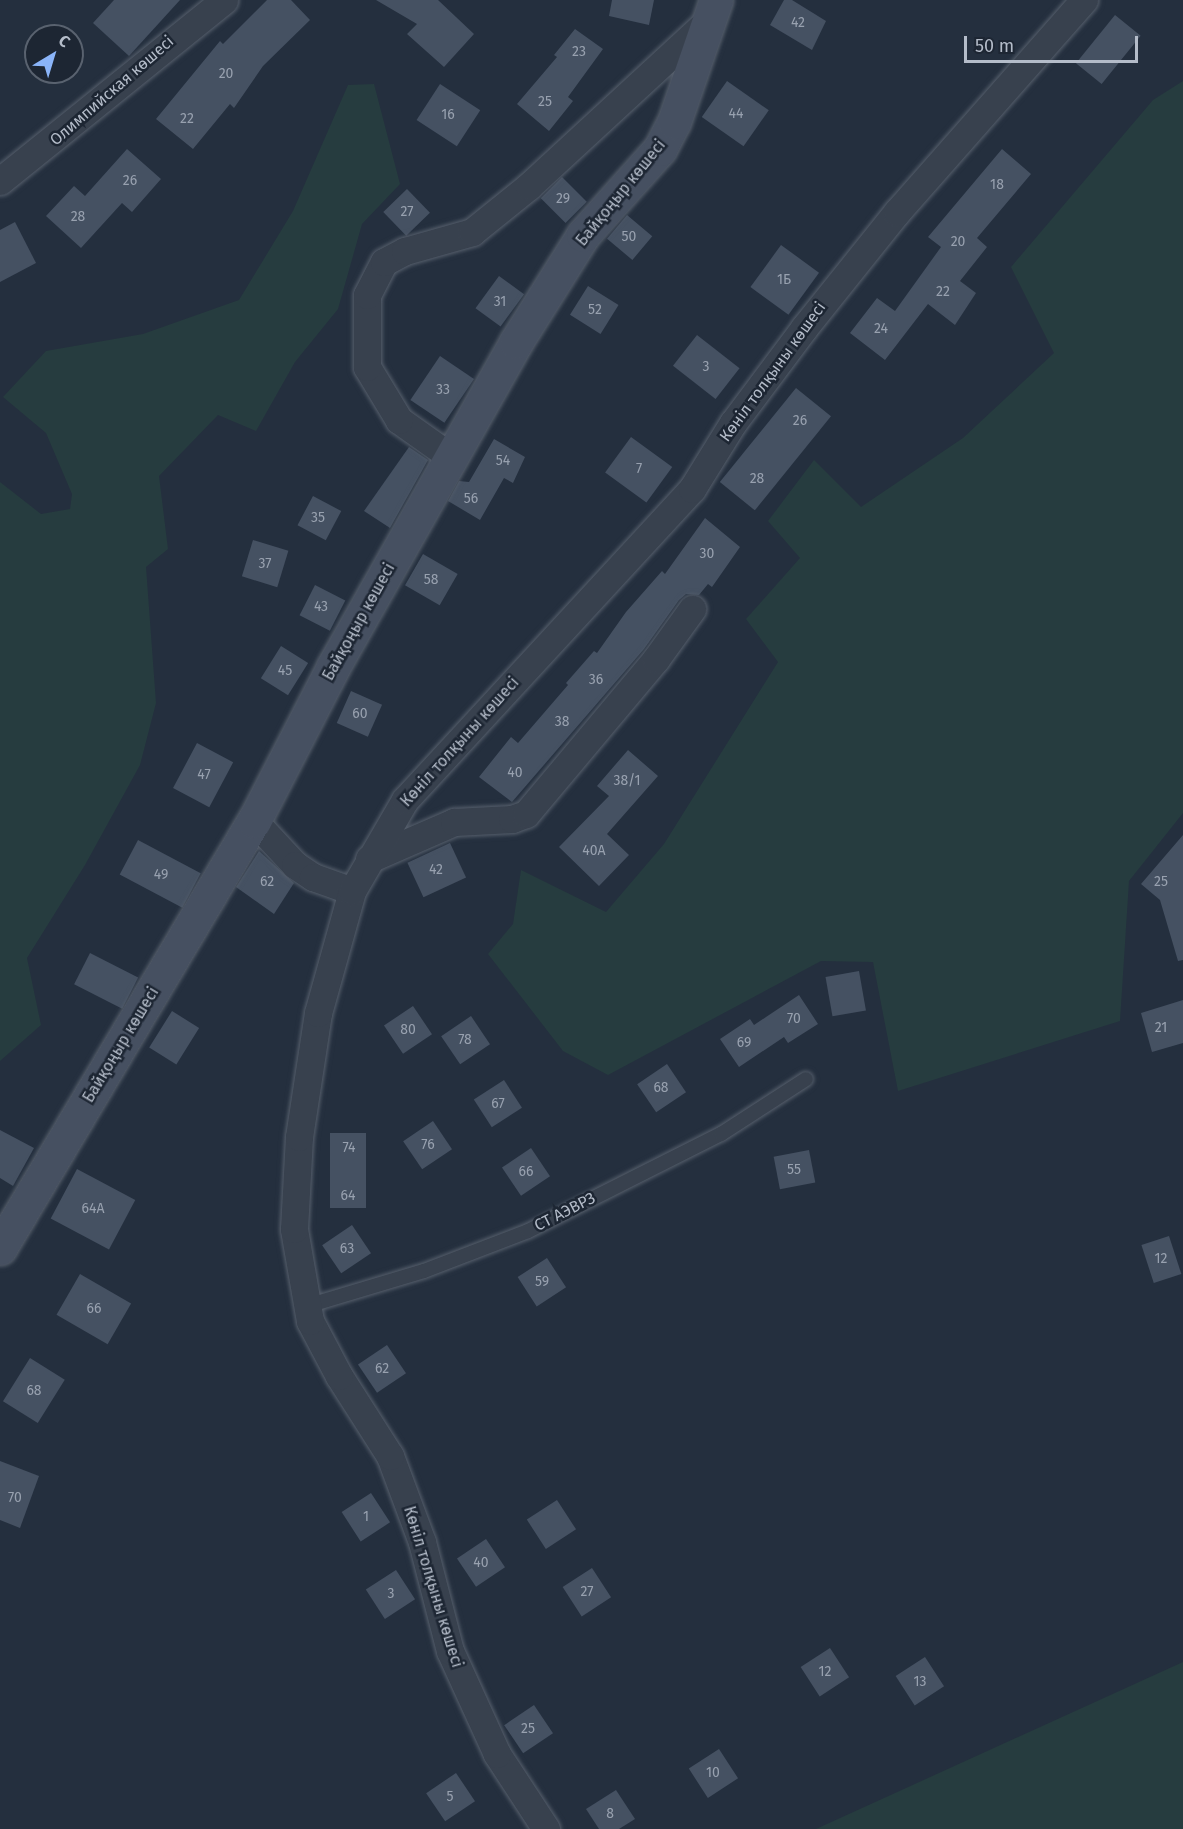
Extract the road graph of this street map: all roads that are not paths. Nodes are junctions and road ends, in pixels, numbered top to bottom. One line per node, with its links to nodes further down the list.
1 (224, 0): 4 (street, Олимпийская көшесі)
2 (1084, 0): 8 (street, Көніл толқыны көшесі)
3 (713, 10): 5 (street, Байқоңыр көшесі); 5 (street)
4 (0, 181)
5 (451, 457): 7 (street, Байқоңыр көшесі)
6 (692, 609): 8 (street)
7 (254, 821): 9 (street); 11 (street, Байқоңыр көшесі)
8 (369, 859): 9 (street, Көніл толқыны көшесі)
9 (352, 891): 12 (street, Көніл толқыны көшесі)
10 (806, 1079): 12 (lane, СТ АЭВРЗ)
11 (0, 1248)
12 (307, 1306): 13 (street, Көніл толқыны көшесі)
13 (546, 1829)

